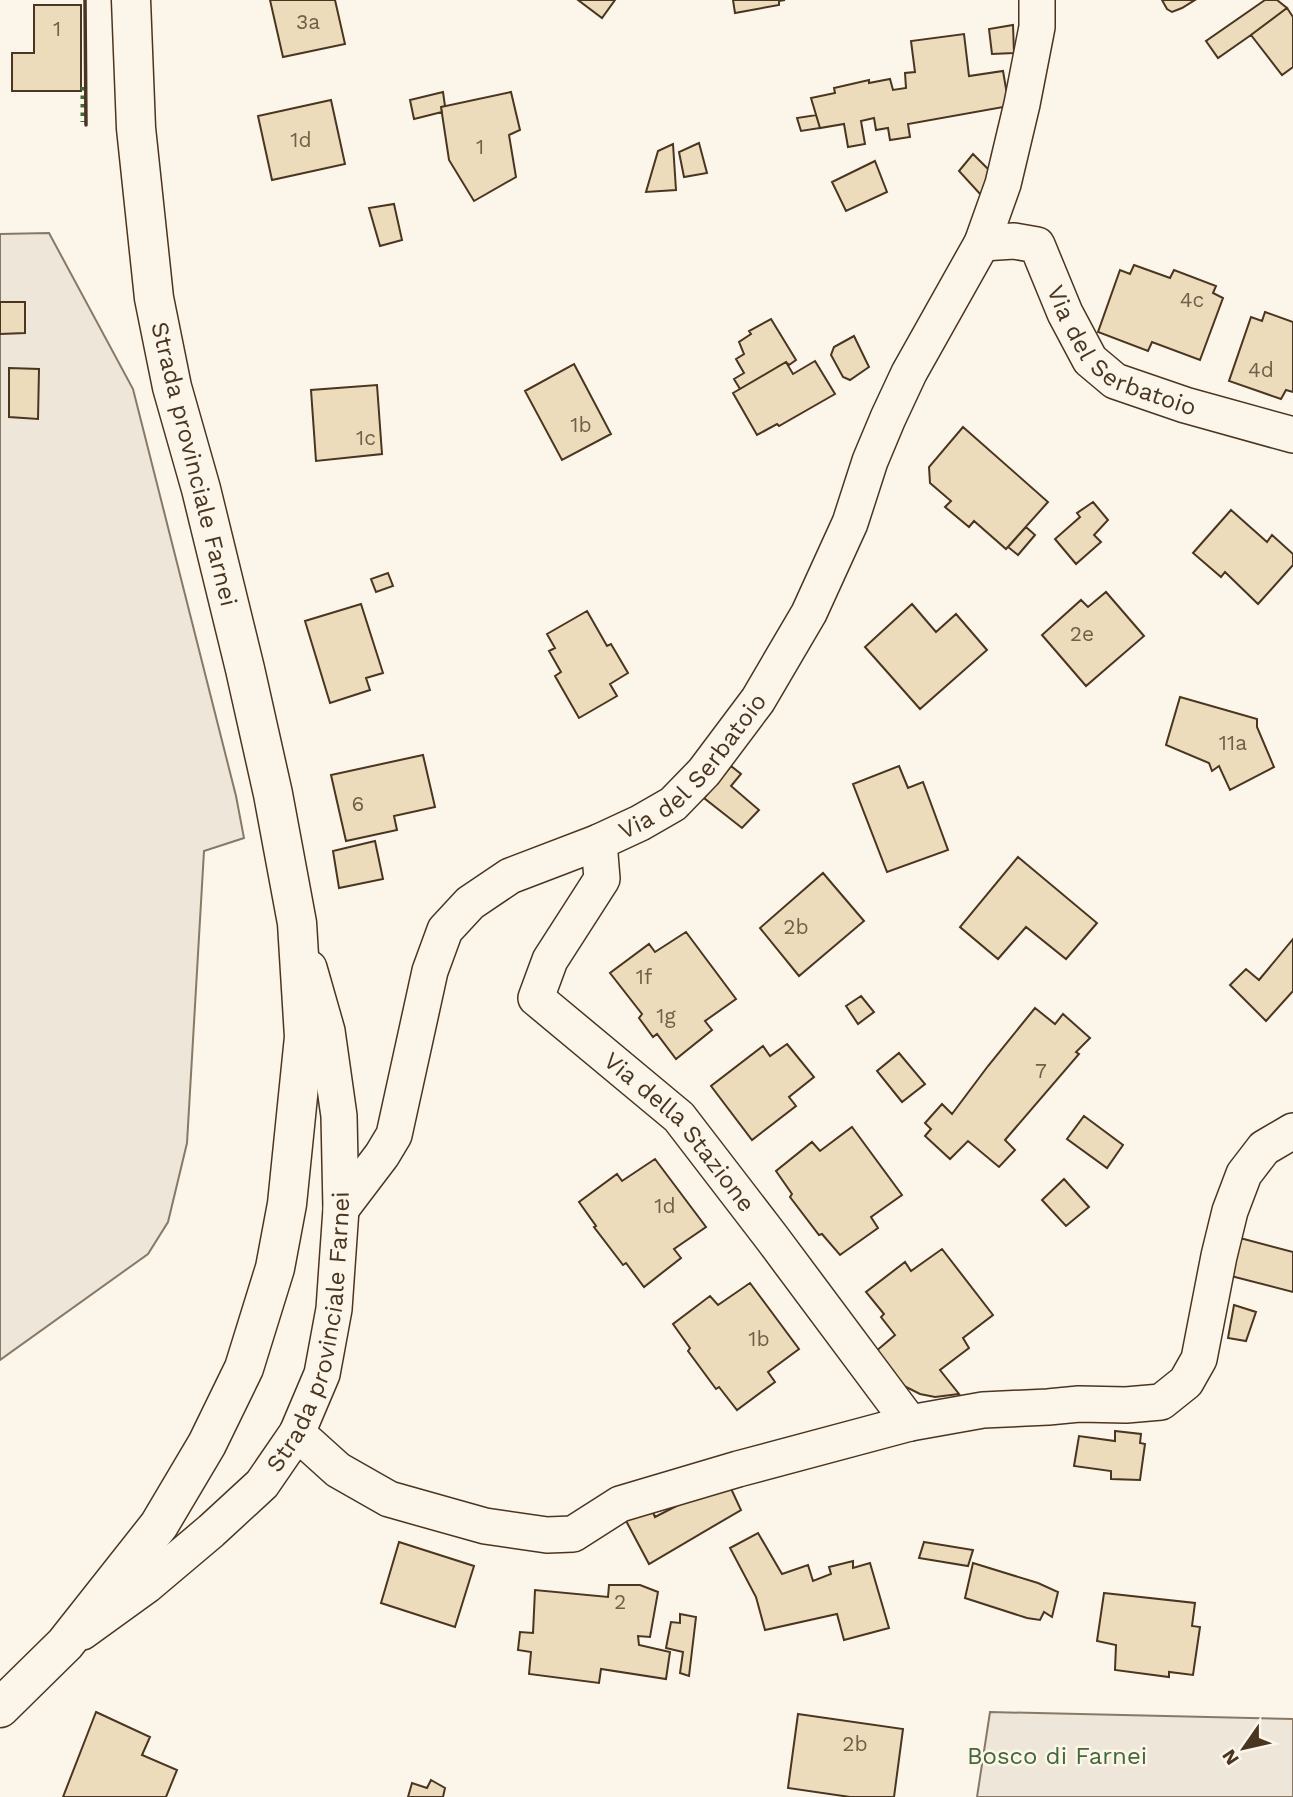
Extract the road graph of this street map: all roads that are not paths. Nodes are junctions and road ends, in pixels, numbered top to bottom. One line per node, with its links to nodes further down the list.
1 (131, 0): 6 (main road, Strada provinciale Farnei)
2 (1037, 0): 3 (street, Via del Serbatoio)
3 (982, 243): 4 (street, Via del Serbatoio); 5 (street, Via del Serbatoio)
4 (1293, 435)
5 (599, 842): 8 (street, Via del Serbatoio); 9 (street, Via della Stazione)
6 (296, 923): 8 (street, Strada provinciale Farnei); 11 (main road, Strada provinciale Farnei)
7 (1293, 1131): 9 (street)
8 (341, 1209): 10 (street, Strada provinciale Farnei)
9 (911, 1423): 10 (street)
10 (297, 1433): 11 (street, Strada provinciale Farnei)
11 (65, 1644): 12 (main road, Strada provinciale Farnei)
12 (0, 1708)

